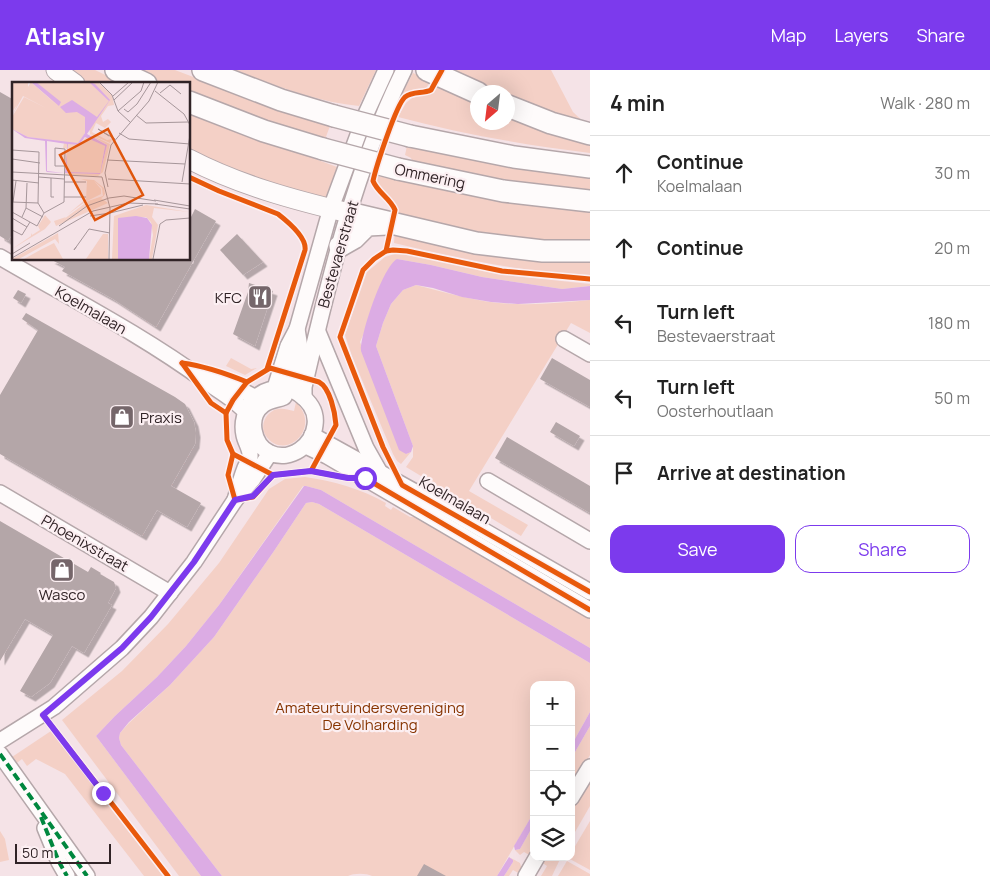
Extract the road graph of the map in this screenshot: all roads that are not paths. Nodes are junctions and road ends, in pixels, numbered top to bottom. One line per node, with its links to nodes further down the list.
1 (56, 70): 7 (main road)
2 (116, 70): 8 (highway)
3 (202, 70): 14 (highway, bridge)
4 (386, 70): 16 (street, Bestevaerstraat)
5 (404, 70): 16 (street, Bestevaerstraat)
6 (427, 70): 9 (highway)
7 (72, 82)
8 (142, 82)
9 (470, 89)
10 (190, 102): 15 (highway, Ommering, bridge)
11 (515, 109): 12 (highway)
12 (590, 134)
13 (190, 159): 16 (main road)
14 (590, 167)
15 (590, 201)
16 (340, 211): 17 (highway); 18 (street, Bestevaerstraat); 25 (street, Bestevaerstraat)
17 (392, 224): 18 (highway); 19 (highway)
18 (340, 246): 21 (street, Bestevaerstraat)
19 (590, 251)
20 (0, 257): 24 (street, Koelmalaan)
21 (318, 332): 27 (street, Bestevaerstraat); 31 (street)
22 (564, 339): 23 (street)
23 (590, 354)
24 (182, 363): 26 (street, Koelmalaan); 28 (street, Koelmalaan)
25 (282, 389): 26 (street); 27 (street); 28 (street)
26 (256, 398): 28 (street)
27 (304, 398): 29 (street)
28 (250, 416): 30 (street); 34 (street)
29 (309, 440): 30 (street); 31 (street, Koelmalaan); 38 (street, Koelmalaan)
30 (270, 453): 34 (street)
31 (379, 471): 37 (street, Koelmalaan)
32 (488, 481): 35 (street)
33 (0, 493): 36 (street, Phoenixstraat)
34 (235, 500): 36 (street)
35 (590, 541)
36 (170, 592): 39 (street)
37 (590, 592)
38 (590, 610)
39 (0, 741)
40 (0, 754): 43 (street)
41 (590, 767): 42 (street)
42 (575, 791)
43 (35, 803): 45 (street); 46 (street)
44 (535, 861): 47 (street)
45 (67, 876)
46 (87, 876)
47 (526, 876)

